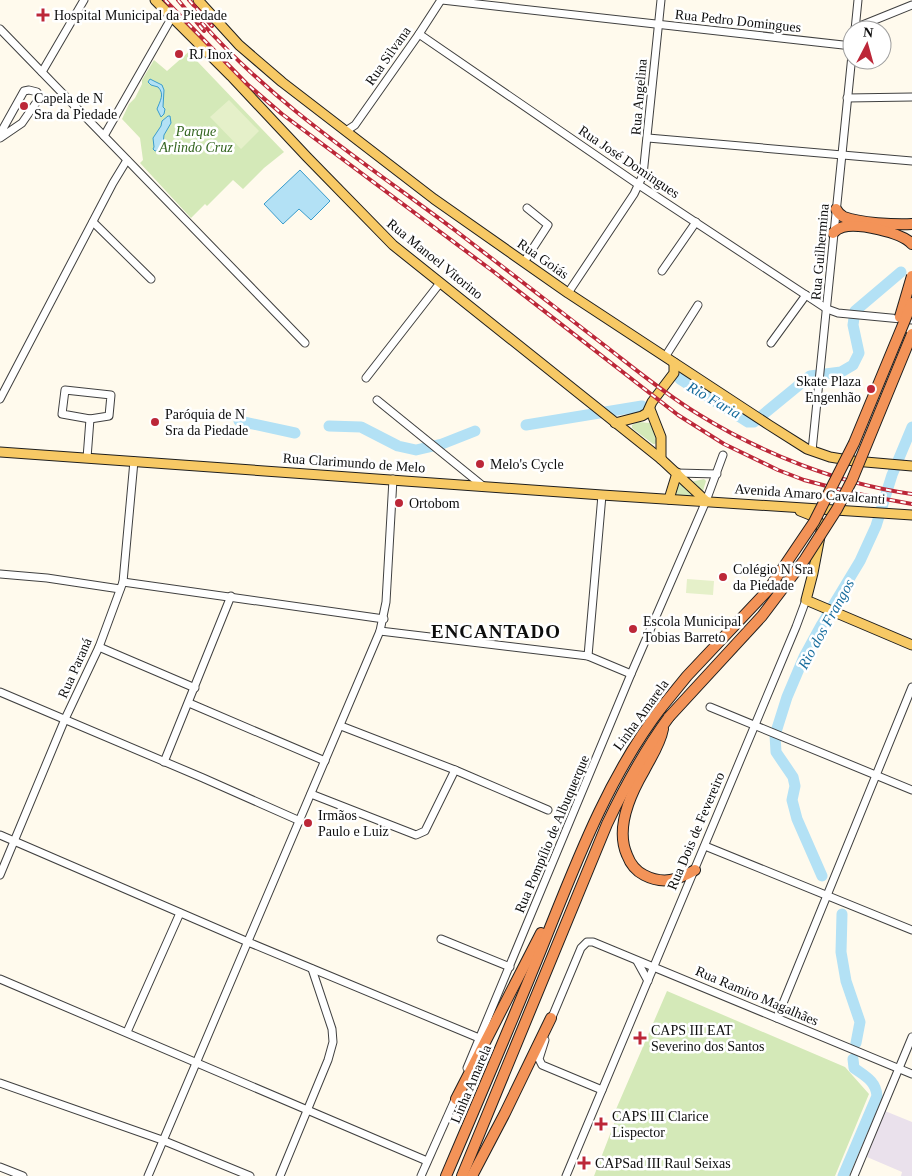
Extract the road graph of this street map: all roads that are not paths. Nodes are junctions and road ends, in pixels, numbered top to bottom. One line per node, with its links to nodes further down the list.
1 (84, 0): 16 (street)
2 (155, 0): 8 (main road, Rua Manoel Vitorino)
3 (198, 0): 20 (main road, Rua Goiás)
4 (441, 0): 11 (street, Rua Pedro Domingues); 13 (street, Rua Silvana)
5 (661, 0): 11 (street, Rua Angelina)
6 (858, 0): 9 (street)
7 (912, 5): 10 (street)
8 (172, 17): 22 (street); 41 (main road, Rua Manoel Vitorino)
9 (856, 20)
10 (876, 20)
11 (658, 24): 14 (street, Rua Pedro Domingues); 25 (street, Rua Angelina)
12 (0, 29): 16 (street)
13 (419, 34): 19 (street, Rua Silvana); 29 (street, Rua José Domingues)
14 (842, 45)
15 (851, 70): 18 (street, Rua Guilhermina)
16 (42, 72): 22 (street)
17 (912, 97): 18 (street)
18 (848, 98): 26 (street, Rua Guilhermina)
19 (355, 125): 20 (street, Rua Silvana); 24 (street)
20 (346, 131): 24 (main road, Rua Goiás)
21 (0, 134): 23 (street)
22 (104, 136): 27 (street)
23 (0, 138)
24 (354, 138): 37 (main road, Rua Goiás)
25 (648, 138): 26 (street); 29 (street, Rua Angelina)
26 (842, 155): 28 (street); 31 (street, Rua Guilhermina)
27 (127, 160): 32 (street); 50 (street)
28 (912, 161)
29 (639, 185): 33 (street, Rua José Domingues); 42 (street, Rua Angelina)
30 (527, 208): 37 (street)
31 (836, 209): 34 (highway); 35 (street, Rua Guilhermina)
32 (93, 222): 40 (street); 57 (street)
33 (696, 222): 38 (street); 43 (street, Rua José Domingues)
34 (912, 224)
35 (833, 234): 36 (highway); 46 (street, Rua Guilhermina)
36 (912, 244)
37 (524, 262): 42 (main road, Rua Goiás)
38 (662, 271)
39 (912, 276): 49 (highway, bridge)
40 (151, 279)
41 (440, 283): 56 (street); 61 (main road, Rua Manoel Vitorino)
42 (568, 293): 52 (main road, Rua Goiás)
43 (806, 295): 46 (street, Rua José Domingues); 51 (street)
44 (912, 303): 49 (highway, Linha Amarela, bridge)
45 (698, 305): 52 (street)
46 (827, 309): 47 (street, Rua José Domingues); 62 (street, Rua Guilhermina)
47 (912, 320)
48 (912, 334): 96 (highway, Linha Amarela, bridge)
49 (895, 342): 113 (highway, Linha Amarela, bridge)
50 (305, 343)
51 (771, 343)
52 (665, 357): 53 (main road, Rua Goiás)
53 (674, 362): 54 (main road, Rua Goiás); 55 (main road)
54 (685, 370): 55 (main road); 62 (main road, Rua Goiás)
55 (674, 373): 59 (main road)
56 (366, 378)
57 (0, 400)
58 (377, 400): 72 (street)
59 (650, 409): 61 (main road); 66 (main road)
60 (90, 419): 60 (street); 65 (street)
61 (612, 420): 66 (main road, Rua Manoel Vitorino)
62 (812, 451): 68 (main road, Rua Goiás)
63 (0, 452): 65 (main road, Rua Clarimundo de Melo)
64 (724, 455): 70 (street, Rua Pompílio de Albuquerque)
65 (87, 458): 67 (main road, Rua Clarimundo de Melo)
66 (661, 460): 69 (main road, Rua Manoel Vitorino)
67 (134, 461): 71 (main road, Rua Clarimundo de Melo); 81 (street, Rua Paraná)
68 (912, 466)
69 (677, 473): 70 (street); 74 (main road); 75 (main road, Rua Manoel Vitorino)
70 (717, 474): 75 (street, Rua Pompílio de Albuquerque)
71 (393, 479): 72 (main road, Rua Clarimundo de Melo); 84 (street)
72 (483, 486): 73 (main road, Rua Clarimundo de Melo)
73 (602, 495): 74 (main road, Rua Clarimundo de Melo); 88 (street)
74 (669, 499): 75 (main road, Rua Clarimundo de Melo)
75 (706, 501): 76 (main road, Avenida Amaro Cavalcanti); 89 (street, Rua Pompílio de Albuquerque)
76 (791, 508): 77 (main road, Avenida Amaro Cavalcanti); 79 (main road)
77 (880, 513): 78 (main road, Avenida Amaro Cavalcanti); 79 (main road)
78 (912, 515)
79 (822, 526): 83 (main road, Rua Dois de Fevereiro)
80 (0, 574): 81 (street)
81 (122, 585): 82 (street); 87 (street, Rua Paraná)
82 (231, 596): 84 (street); 91 (street)
83 (806, 600): 86 (main road); 97 (street, Rua Dois de Fevereiro)
84 (384, 618): 85 (street)
85 (380, 631): 88 (street); 98 (street)
86 (912, 645)
87 (98, 647): 91 (street); 95 (street, Rua Paraná)
88 (588, 656): 89 (street)
89 (631, 674): 119 (street, Rua Pompílio de Albuquerque)
90 (912, 687): 102 (street)
91 (195, 688): 93 (street)
92 (0, 692): 95 (street)
93 (189, 703): 99 (street); 100 (street)
94 (710, 707): 97 (street)
95 (65, 719): 99 (street); 108 (street, Rua Paraná)
96 (666, 721): 110 (highway); 145 (highway, Linha Amarela)
97 (755, 725): 102 (street); 109 (street, Rua Dois de Fevereiro)
98 (341, 726): 100 (street); 101 (street)
99 (164, 762): 106 (street)
100 (325, 762): 104 (street)
101 (455, 770): 104 (street); 105 (street)
102 (876, 775): 103 (street); 112 (street)
103 (912, 790)
104 (311, 794): 106 (street)
105 (548, 810)
106 (300, 821): 117 (street)
107 (0, 835): 108 (street)
108 (14, 841): 111 (street, Rua Paraná); 114 (street)
109 (705, 846): 110 (street, Rua Dois de Fevereiro); 112 (street)
110 (695, 870): 120 (street, Rua Dois de Fevereiro)
111 (0, 875)
112 (828, 895): 115 (street); 125 (street)
113 (562, 898): 134 (highway); 144 (highway, Linha Amarela)
114 (180, 913): 117 (street); 126 (street)
115 (912, 930)
116 (441, 939): 119 (street)
117 (248, 942): 121 (street); 129 (street)
118 (637, 960): 120 (street, Rua Ramiro Magalhães); 123 (street); 124 (street, Rua Ramiro Magalhães)
119 (510, 967): 128 (street, Rua Pompílio de Albuquerque)
120 (653, 967): 123 (street, Rua Dois de Fevereiro); 125 (street, Rua Ramiro Magalhães)
121 (312, 969): 128 (street); 135 (street)
122 (0, 979): 126 (street)
123 (648, 981): 133 (street, Rua Dois de Fevereiro)
124 (551, 1018): 133 (street); 146 (highway)
125 (777, 1018): 130 (street, Rua Ramiro Magalhães)
126 (126, 1032): 129 (street)
127 (912, 1037): 130 (street)
128 (479, 1038): 134 (street, Rua Pompílio de Albuquerque)
129 (198, 1062): 135 (street); 136 (street)
130 (899, 1069): 131 (street, Rua Ramiro Magalhães); 148 (street)
131 (912, 1074)
132 (0, 1083): 136 (street)
133 (602, 1090): 147 (street, Rua Dois de Fevereiro)
134 (456, 1099): 137 (street, Rua Pompílio de Albuquerque)
135 (308, 1110): 137 (street); 142 (street)
136 (162, 1140): 140 (street); 141 (street)
137 (427, 1160): 143 (street, Rua Pompílio de Albuquerque)
138 (0, 1166): 139 (street)
139 (23, 1176)
140 (148, 1176)
141 (250, 1176)
142 (280, 1176)
143 (421, 1176)
144 (446, 1176)
145 (462, 1176)
146 (472, 1176)
147 (566, 1176)
148 (854, 1176)

